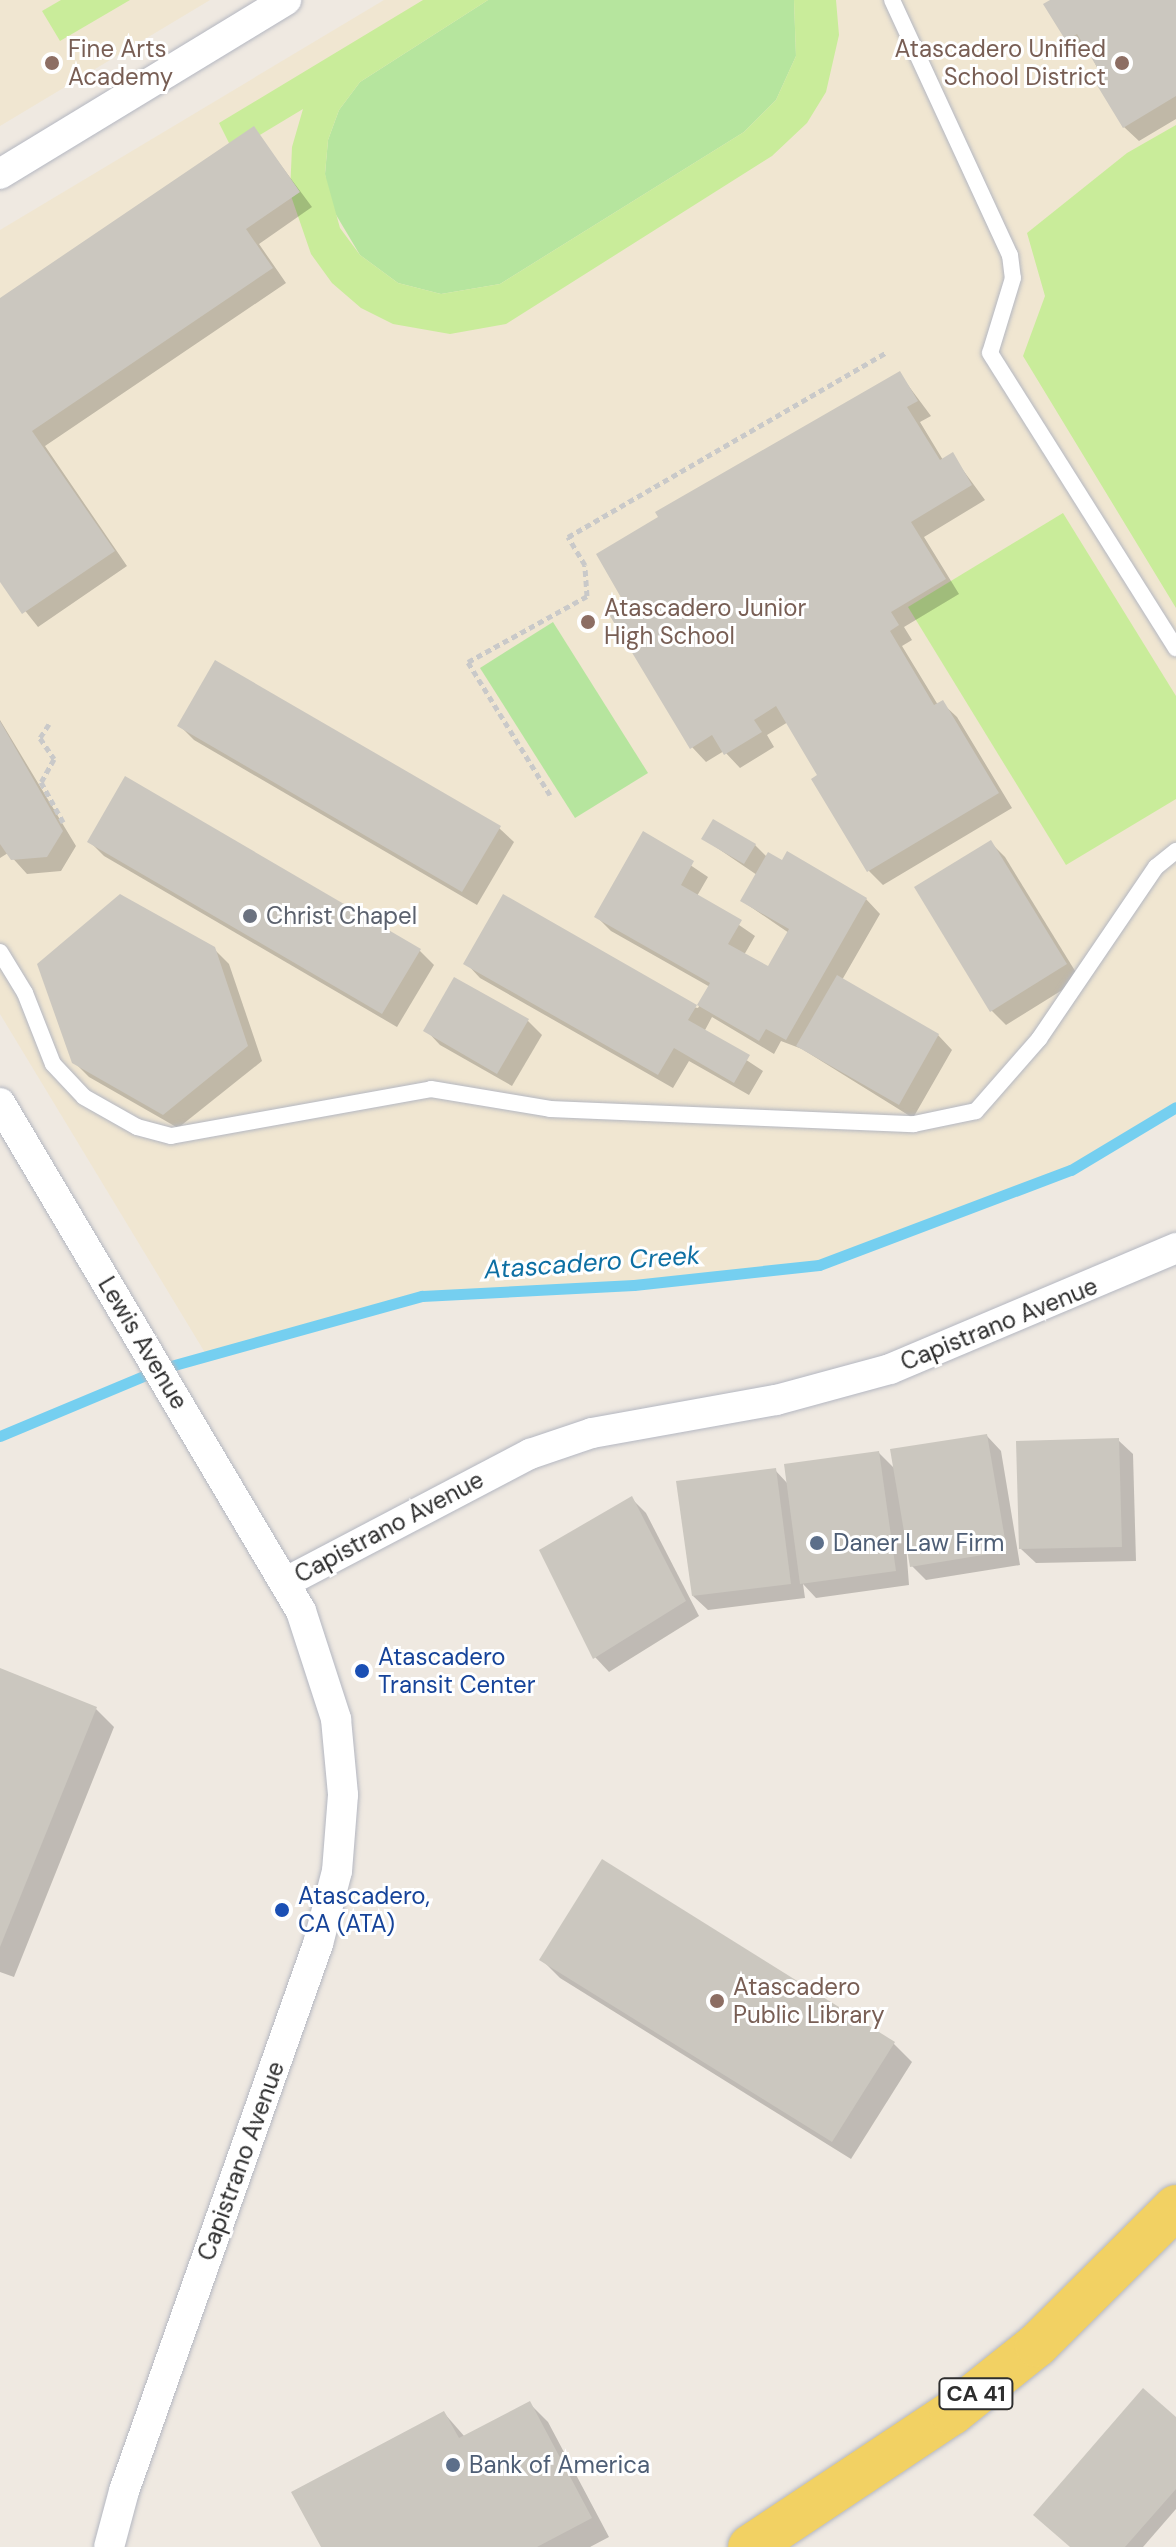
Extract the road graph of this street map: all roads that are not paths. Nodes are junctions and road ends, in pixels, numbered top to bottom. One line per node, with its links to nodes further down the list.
1 (286, 0): 3 (street)
2 (892, 0): 4 (lane)
3 (0, 174)
4 (1176, 648)
5 (1176, 851): 6 (lane)
6 (0, 952)
7 (0, 1103): 9 (street, Lewis Avenue)
8 (1176, 1248): 9 (street, Capistrano Avenue)
9 (286, 1582): 11 (street, Capistrano Avenue)
10 (1176, 2207): 12 (main road, CA 41)
11 (109, 2547)
12 (750, 2547)

